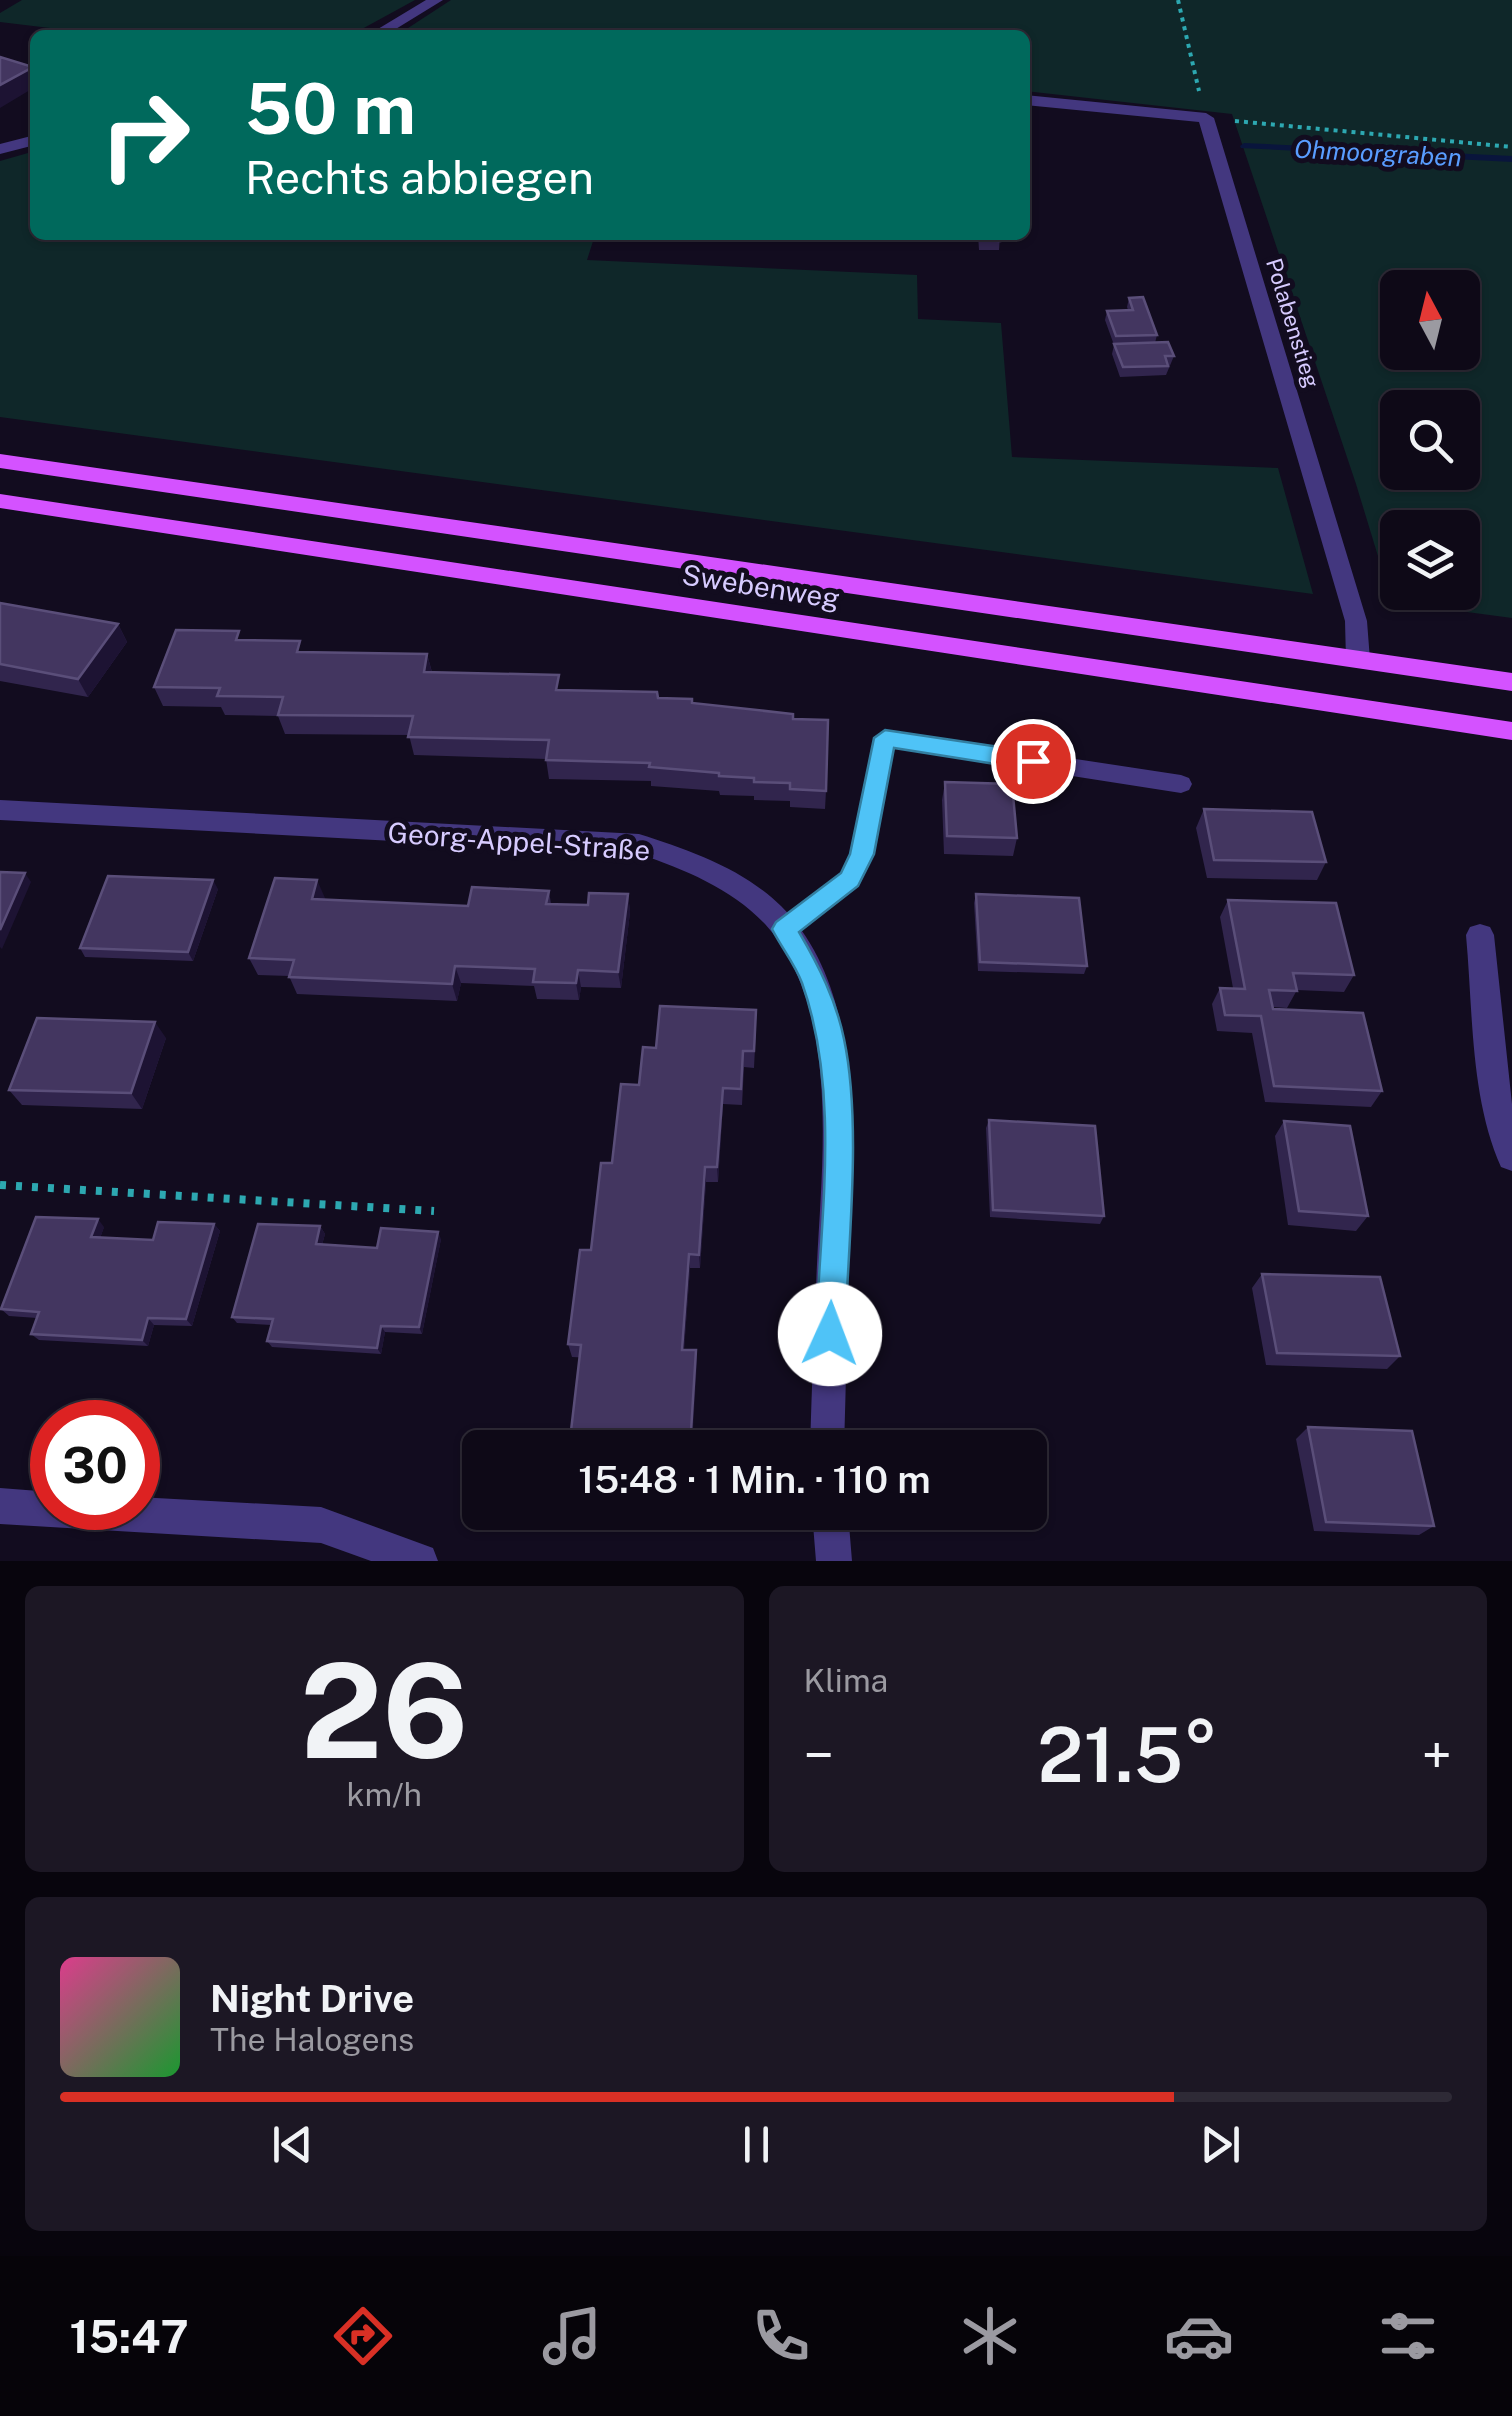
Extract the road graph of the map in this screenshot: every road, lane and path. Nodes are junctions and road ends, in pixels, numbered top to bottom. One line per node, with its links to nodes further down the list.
1 (436, 0): 3 (street)
2 (1178, 0): 5 (path)
3 (387, 30)
4 (1030, 100): 5 (street)
5 (1206, 118): 7 (path); 11 (street, Polabenstieg)
6 (30, 141): 8 (street)
7 (1512, 147)
8 (0, 150)
9 (0, 461): 11 (main road, Swebenweg)
10 (0, 500): 13 (main road, Swebenweg)
11 (1358, 660): 12 (main road, Swebenweg)
12 (1512, 682)
13 (1512, 731)
14 (1181, 784): 16 (lane)
15 (0, 810): 16 (street, Georg-Appel-Straße)
16 (785, 929): 21 (street, Georg-Appel-Straße)
17 (1480, 935): 18 (street)
18 (1512, 1156)
19 (0, 1185): 20 (path)
20 (434, 1211)
21 (828, 1430)
22 (0, 1506): 24 (street)
23 (831, 1530): 25 (street)
24 (420, 1561)
25 (834, 1561)

